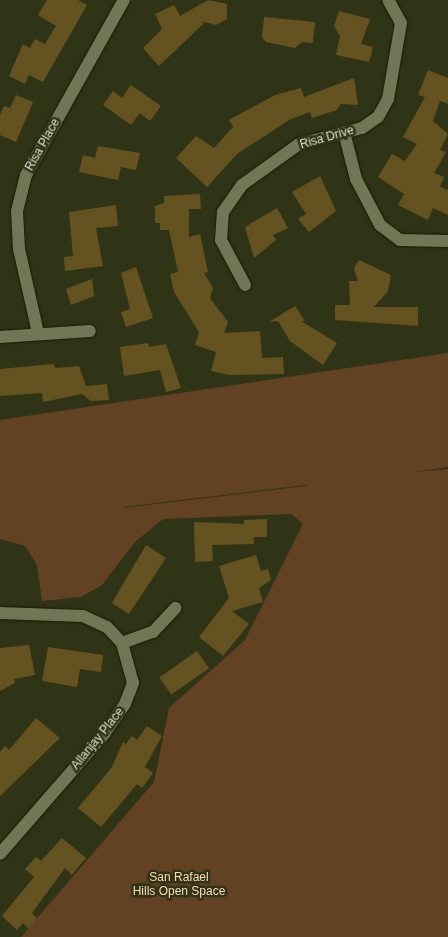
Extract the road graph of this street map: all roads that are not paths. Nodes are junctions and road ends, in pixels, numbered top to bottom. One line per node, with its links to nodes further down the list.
1 (124, 0): 7 (street, Risa Place)
2 (388, 0): 3 (street, Risa Drive)
3 (344, 132): 4 (street); 5 (street, Risa Drive)
4 (448, 241)
5 (245, 285)
6 (90, 331): 7 (street)
7 (38, 333): 8 (street)
8 (0, 337)
9 (176, 608): 11 (street)
10 (0, 613): 11 (street)
11 (122, 643): 12 (street, Allanjay Place)
12 (0, 854)

